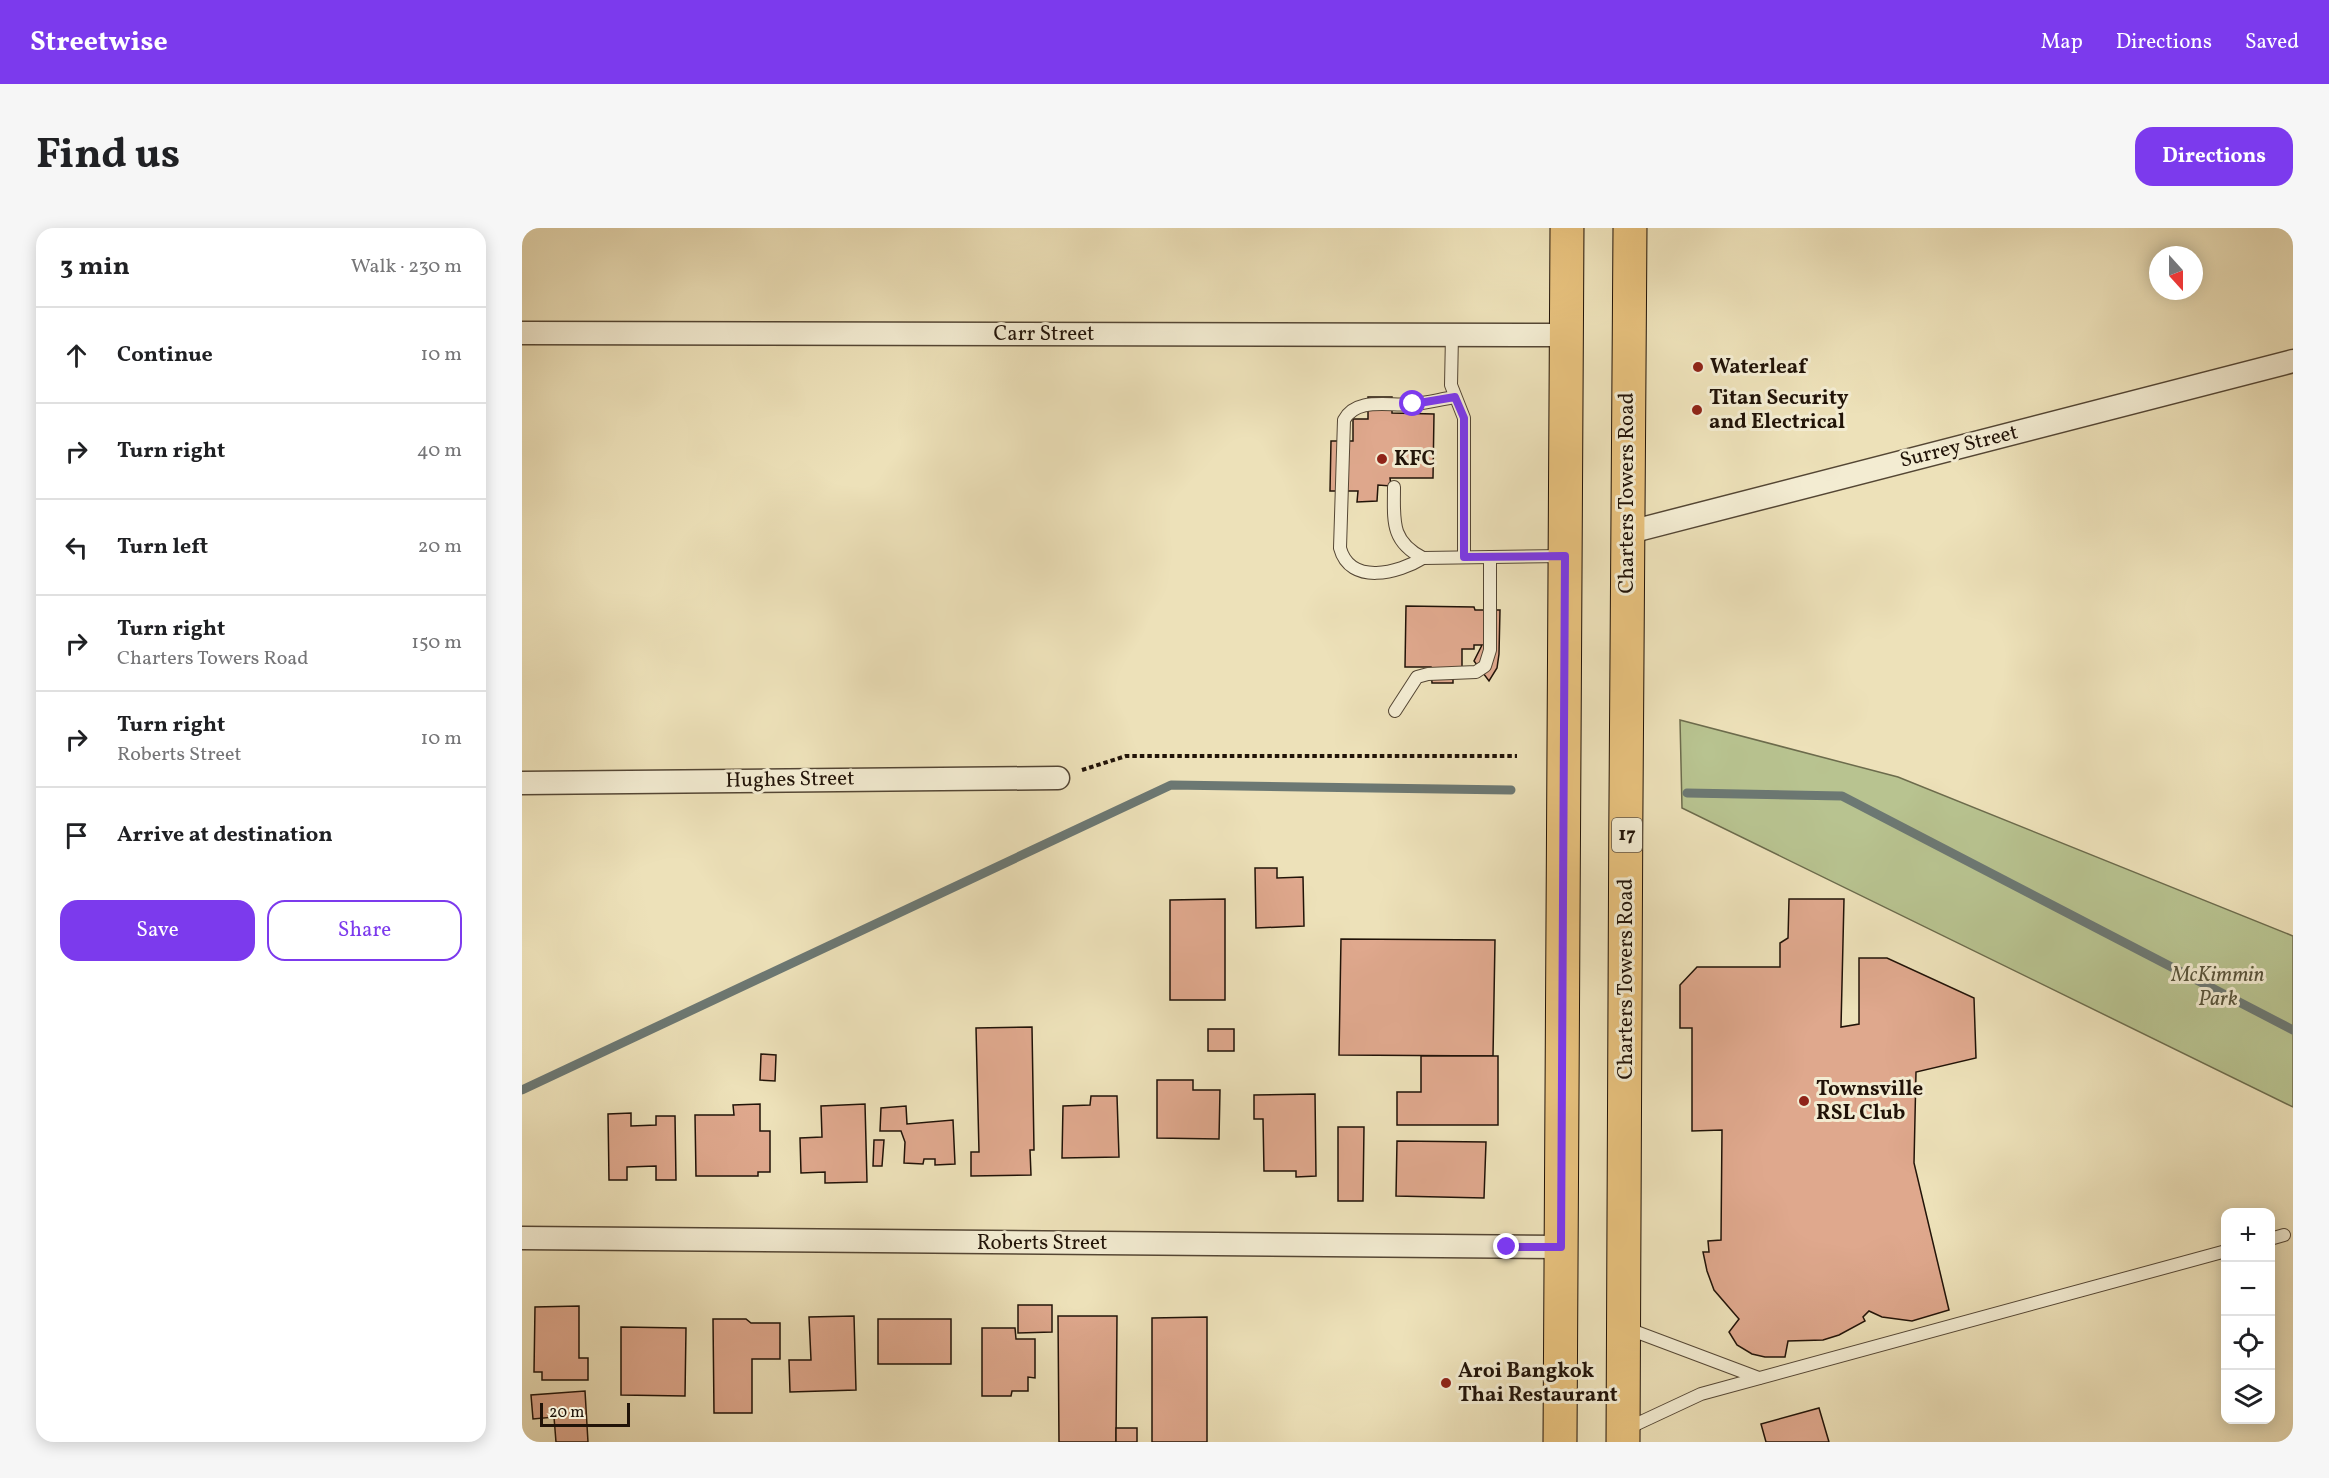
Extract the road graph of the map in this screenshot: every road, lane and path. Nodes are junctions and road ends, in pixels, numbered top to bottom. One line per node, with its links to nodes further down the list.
1 (1567, 228): 5 (main road)
2 (1630, 228): 9 (main road, Charters Towers Road / 17)
3 (522, 333): 4 (street, Carr Street)
4 (1452, 335): 5 (street, Carr Street); 7 (lane)
5 (1566, 335): 10 (main road)
6 (2293, 361): 9 (street, Surrey Street)
7 (1455, 397): 11 (lane); 13 (lane)
8 (1394, 487): 13 (lane)
9 (1626, 533): 23 (main road, Charters Towers Road / 17)
10 (1565, 556): 12 (lane); 21 (main road)
11 (1464, 557): 12 (lane); 13 (lane)
12 (1490, 557): 14 (lane)
13 (1423, 558)
14 (1395, 711)
15 (1517, 756): 16 (path)
16 (1058, 778): 17 (street, Hughes Street)
17 (522, 783)
18 (2284, 1236): 20 (lane)
19 (522, 1238): 21 (street, Roberts Street)
20 (2275, 1238)
21 (1561, 1247): 26 (main road)
22 (2221, 1252): 24 (lane)
23 (1624, 1327): 24 (lane); 25 (main road, Charters Towers Road / 17)
24 (1760, 1378): 25 (lane)
25 (1623, 1436)
26 (1560, 1442)

